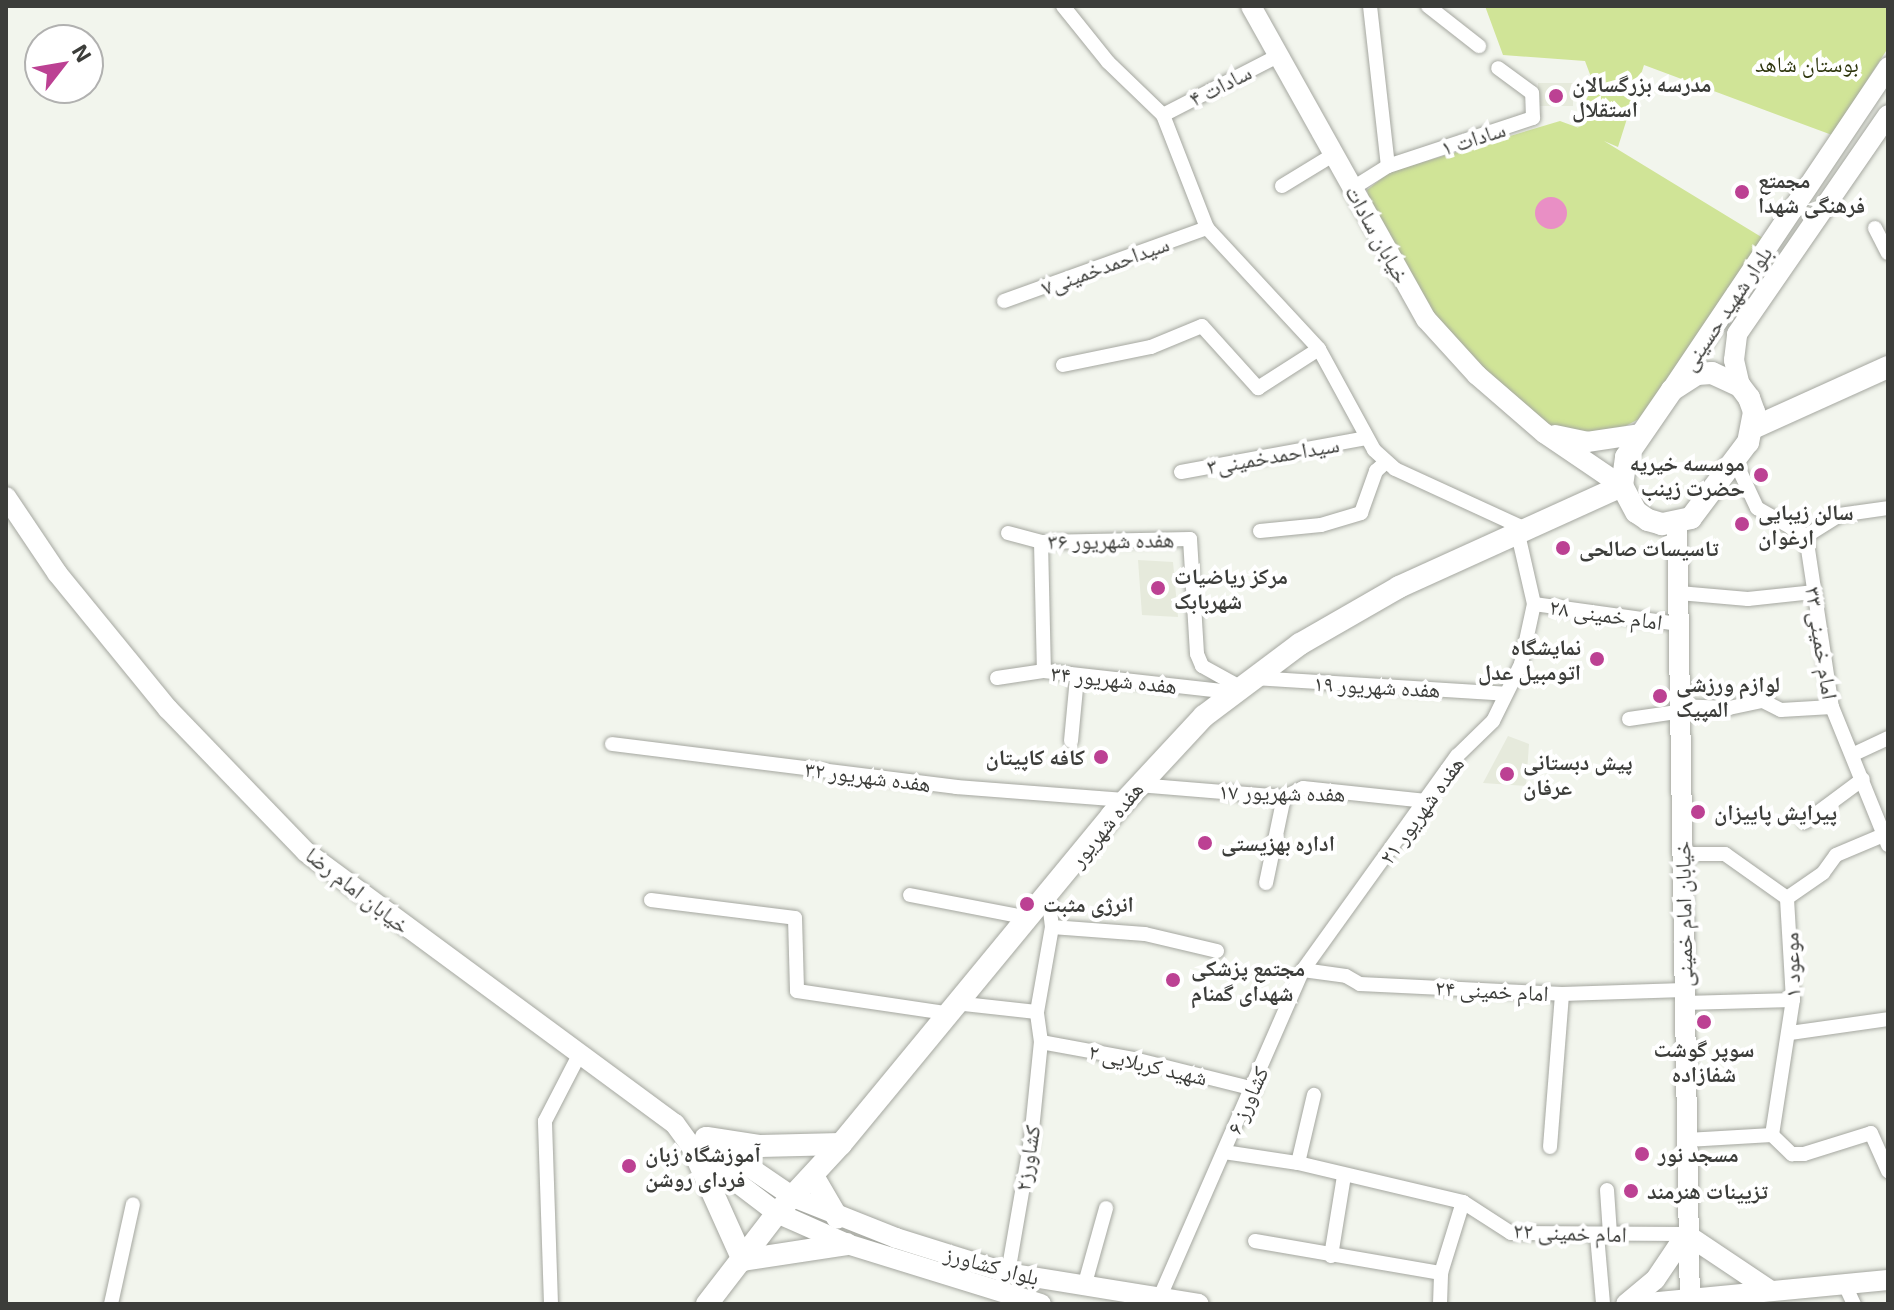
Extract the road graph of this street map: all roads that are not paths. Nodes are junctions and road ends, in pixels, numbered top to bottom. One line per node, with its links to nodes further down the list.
1 (1063, 6): 9 (street)
2 (1251, 6): 6 (main road, خیابان سادات)
3 (1370, 6): 12 (street)
4 (1428, 6): 5 (street)
5 (1479, 46)
6 (1278, 56): 9 (street, سادات ۴); 11 (main road, خیابان سادات)
7 (1888, 67): 19 (main road, بلوار شهید حسینی)
8 (1498, 68): 12 (street, سادات ۱)
9 (1163, 115): 15 (street)
10 (1888, 115): 20 (main road, بلوار شهید حسینی)
11 (1333, 155): 13 (street); 14 (main road, خیابان سادات)
12 (1388, 166): 14 (street, سادات ۱)
13 (1282, 186)
14 (1353, 188): 27 (main road, خیابان سادات)
15 (1207, 228): 18 (street, سیداحمدخمینی۷); 21 (street)
16 (1875, 228): 17 (street)
17 (1888, 253)
18 (1004, 301)
19 (1715, 320): 20 (main road); 25 (main road, بلوار شهید حسینی)
20 (1737, 334): 24 (main road, بلوار شهید حسینی)
21 (1319, 349): 22 (street); 29 (street)
22 (1063, 365)
23 (1888, 367): 26 (main road)
24 (1740, 386): 25 (main road); 26 (main road)
25 (1672, 390): 28 (main road)
26 (1753, 428): 31 (main road)
27 (1544, 433): 28 (main road); 33 (main road, خیابان سادات)
28 (1641, 434): 33 (main road)
29 (1366, 438): 30 (street); 32 (street, سیداحمدخمینی۳)
30 (1386, 462): 37 (street); 38 (street)
31 (1736, 463): 36 (main road); 40 (street)
32 (1181, 472)
33 (1622, 486): 36 (main road); 37 (main road, هفده شهریور)
34 (6, 497): 83 (main road, خیابان امام رضا)
35 (1888, 508): 40 (street)
36 (1677, 523): 43 (main road, خیابان امام خمینی)
37 (1520, 529): 44 (street, هفده شهریور ۲۱); 49 (main road, هفده شهریور)
38 (1260, 531)
39 (1008, 533): 41 (street, هفده شهریور ۳۶)
40 (1806, 536): 42 (street, امام خمینی ۳۳)
41 (1041, 542): 46 (street); 49 (street, هفده شهریور ۳۶)
42 (1813, 592): 43 (street); 51 (street, امام خمینی ۳۳)
43 (1679, 593): 45 (main road, خیابان امام خمینی)
44 (1534, 604): 45 (street, امام خمینی ۲۸); 50 (street, هفده شهریور ۲۱)
45 (1678, 624): 52 (main road, خیابان امام خمینی)
46 (1044, 671): 47 (street, هفده شهریور ۳۴); 48 (street, هفده شهریور ۳۴)
47 (1077, 677): 49 (street, هفده شهریور ۳۴); 55 (street)
48 (997, 678)
49 (1240, 685): 50 (street, هفده شهریور ۱۹); 59 (main road, هفده شهریور)
50 (1505, 694): 61 (street, هفده شهریور ۲۱)
51 (1832, 707): 52 (street); 57 (street, امام خمینی ۳۳)
52 (1677, 709): 53 (street); 64 (main road, خیابان امام خمینی)
53 (1629, 719)
54 (1888, 738): 57 (street)
55 (1071, 741)
56 (612, 744): 59 (street, هفده شهریور ۳۲)
57 (1854, 754): 58 (street, امام خمینی ۳۳)
58 (1863, 779): 62 (street); 63 (street, امام خمینی ۳۳)
59 (1131, 792): 60 (street, هفده شهریور ۱۷); 67 (main road, هفده شهریور)
60 (1284, 797): 61 (street, هفده شهریور ۱۷); 65 (street)
61 (1426, 801): 70 (street, هفده شهریور ۲۱)
62 (1805, 822)
63 (1886, 837): 68 (street)
64 (1682, 854): 68 (street); 76 (main road, خیابان امام خمینی)
65 (1266, 883)
66 (910, 895): 71 (street)
67 (1048, 896): 71 (main road, هفده شهریور); 72 (street, کشاورز۲)
68 (1787, 898): 77 (street, موعود ۱)
69 (651, 900): 78 (street)
70 (1349, 910): 74 (street, کشاورز ۶)
71 (1030, 918): 78 (main road, هفده شهریور)
72 (1052, 927): 73 (street); 79 (street, کشاورز۲)
73 (1217, 951)
74 (1303, 970): 75 (street, امام خمینی ۲۴); 84 (street, کشاورز ۶)
75 (1562, 994): 76 (street, امام خمینی ۲۴); 90 (street)
76 (1684, 997): 77 (street, امام خمینی ۲۴); 87 (main road, خیابان امام خمینی)
77 (1793, 1000): 81 (street, موعود ۱)
78 (951, 1008): 79 (street); 89 (main road, هفده شهریور)
79 (1037, 1012): 82 (street, کشاورز۲)
80 (1888, 1019): 81 (street)
81 (1790, 1033): 86 (street, موعود ۱)
82 (1041, 1042): 84 (street, شهید کربلایی ۲); 107 (street, کشاورز۲)
83 (578, 1057): 88 (main road, خیابان امام رضا); 116 (street)
84 (1254, 1089): 91 (street, کشاورز ۶)
85 (1314, 1095): 92 (street)
86 (1772, 1135): 87 (street); 93 (street)
87 (1687, 1140): 103 (main road, خیابان امام خمینی)
88 (700, 1143): 89 (main road); 99 (main road, خیابان امام رضا); 106 (main road)
89 (841, 1144): 94 (main road, هفده شهریور)
90 (1550, 1147)
91 (1224, 1152): 92 (street); 113 (street, کشاورز ۶)
92 (1298, 1163): 95 (street)
93 (1888, 1171)
94 (813, 1176): 99 (main road, هفده شهریور); 101 (main road)
95 (1344, 1176): 97 (street); 105 (street)
96 (1607, 1190): 102 (street)
97 (1463, 1202): 102 (street, امام خمینی ۲۲); 108 (street)
98 (133, 1204): 115 (street)
99 (785, 1205): 101 (main road, بلوار کشاورز); 106 (main road, هفده شهریور)
100 (1106, 1208): 110 (street)
101 (840, 1230): 106 (main road); 107 (main road, بلوار کشاورز); 118 (main road, بلوار کشاورز)
102 (1604, 1234): 103 (street, امام خمینی ۲۲); 121 (street)
103 (1686, 1234): 111 (main road); 114 (main road, خیابان امام خمینی); 122 (main road)
104 (1255, 1241): 105 (street)
105 (1331, 1256): 108 (street)
106 (743, 1260): 117 (main road, هفده شهریور)
107 (1008, 1273): 110 (main road, بلوار کشاورز)
108 (1441, 1273): 120 (street)
109 (1888, 1280): 112 (main road)
110 (1084, 1287): 113 (main road, بلوار کشاورز)
111 (1774, 1289): 112 (main road); 114 (main road); 124 (main road)
112 (1849, 1295)
113 (1159, 1299): 119 (main road, بلوار کشاورز)
114 (1689, 1303): 123 (main road)
115 (111, 1304)
116 (551, 1304)
117 (707, 1304)
118 (1041, 1304)
119 (1199, 1304)
120 (1440, 1304)
121 (1603, 1304)
122 (1626, 1304)
123 (1638, 1304)
124 (1751, 1304)

